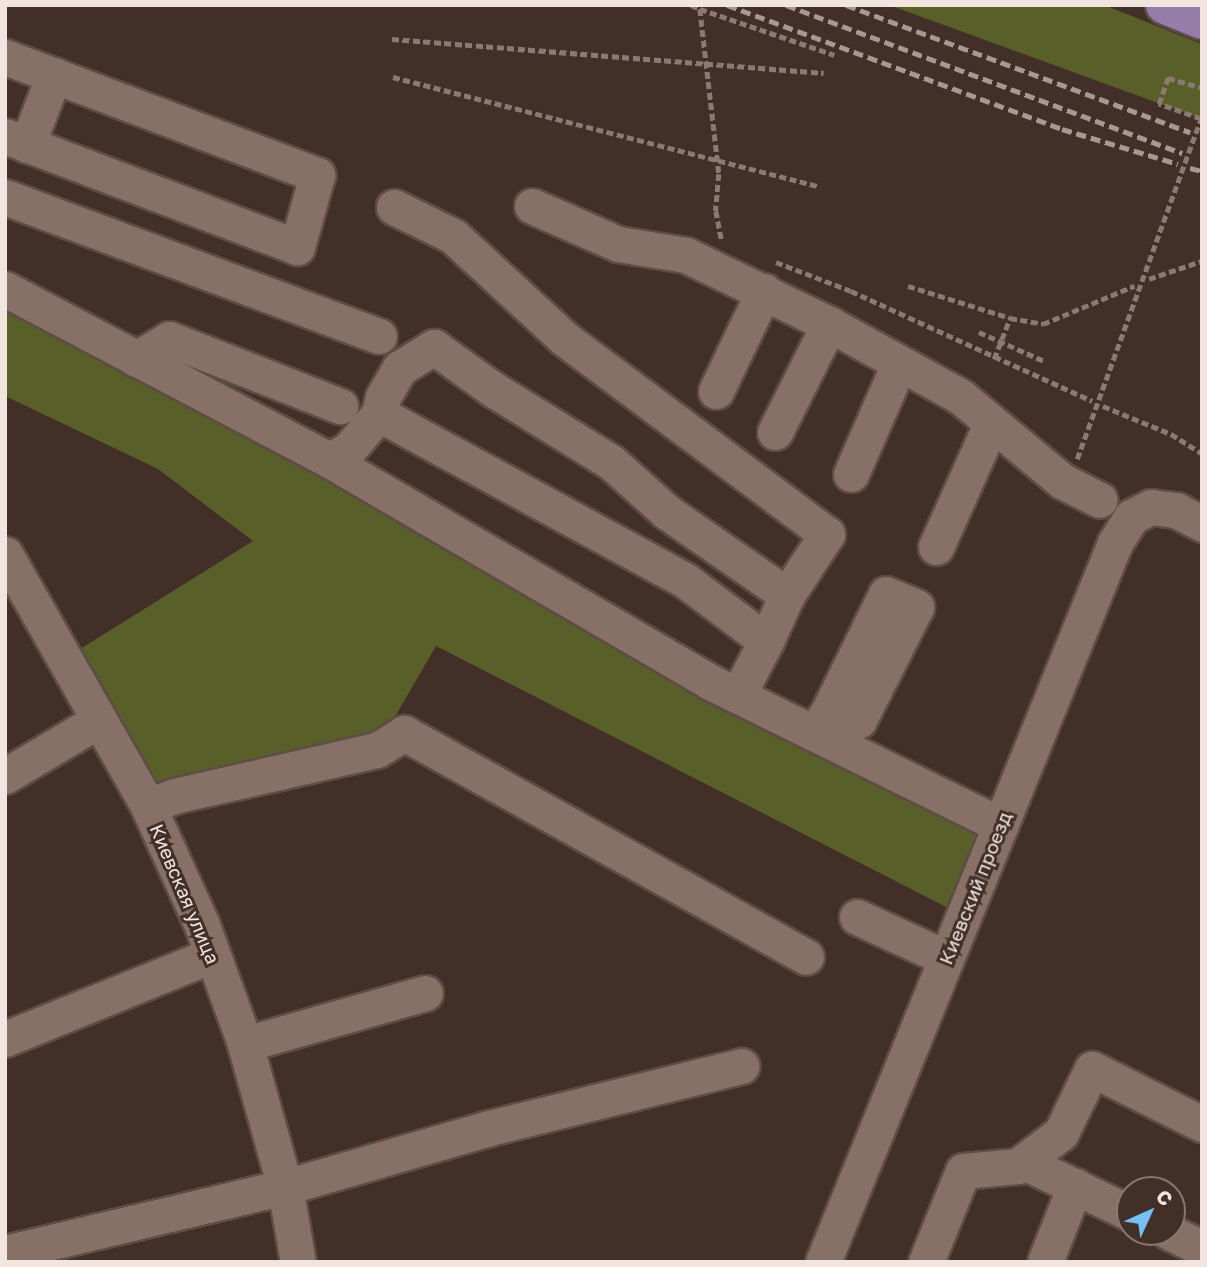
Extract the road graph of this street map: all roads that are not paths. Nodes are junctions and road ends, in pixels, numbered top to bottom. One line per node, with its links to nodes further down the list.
1 (1165, 5): 2 (main road)
2 (1202, 20)
3 (5, 57): 4 (street)
4 (54, 75): 5 (street); 5 (street)
5 (16, 140)
6 (5, 197): 12 (street)
7 (532, 206): 9 (street)
8 (394, 207): 26 (street)
9 (769, 276): 11 (street); 15 (street)
10 (5, 289): 13 (street)
11 (829, 324): 14 (street); 19 (street)
12 (379, 336)
13 (136, 359): 16 (street); 20 (street)
14 (900, 364): 18 (street); 21 (street)
15 (716, 391)
16 (340, 406)
17 (379, 414): 20 (street); 26 (street); 27 (street)
18 (991, 424): 22 (street); 24 (street)
19 (775, 432)
20 (329, 460): 28 (street)
21 (851, 474)
22 (1114, 508): 23 (street); 32 (street, Киевский проезд)
23 (1202, 524)
24 (936, 547)
25 (7, 559): 29 (street, Киевская улица)
26 (787, 595): 27 (street)
27 (766, 641): 28 (street)
28 (738, 695): 32 (street)
29 (99, 720): 30 (street); 31 (street, Киевская улица)
30 (5, 776)
31 (148, 806): 34 (street, Киевская улица); 35 (street)
32 (1001, 825): 36 (street, Киевский проезд)
33 (857, 917): 36 (street)
34 (212, 955): 38 (street); 39 (street, Киевская улица)
35 (806, 957)
36 (946, 958): 50 (street, Киевский проезд)
37 (425, 993): 39 (street)
38 (5, 1038)
39 (245, 1044): 44 (street, Киевская улица)
40 (741, 1066): 44 (street)
41 (1202, 1124): 42 (street)
42 (1024, 1162): 43 (street); 51 (street)
43 (1075, 1186): 45 (street); 52 (street)
44 (285, 1187): 48 (street); 49 (street, Киевская улица)
45 (1116, 1206)
46 (1186, 1240): 47 (street)
47 (1202, 1248)
48 (5, 1253)
49 (298, 1262)
50 (823, 1262)
51 (926, 1262)
52 (1045, 1262)

